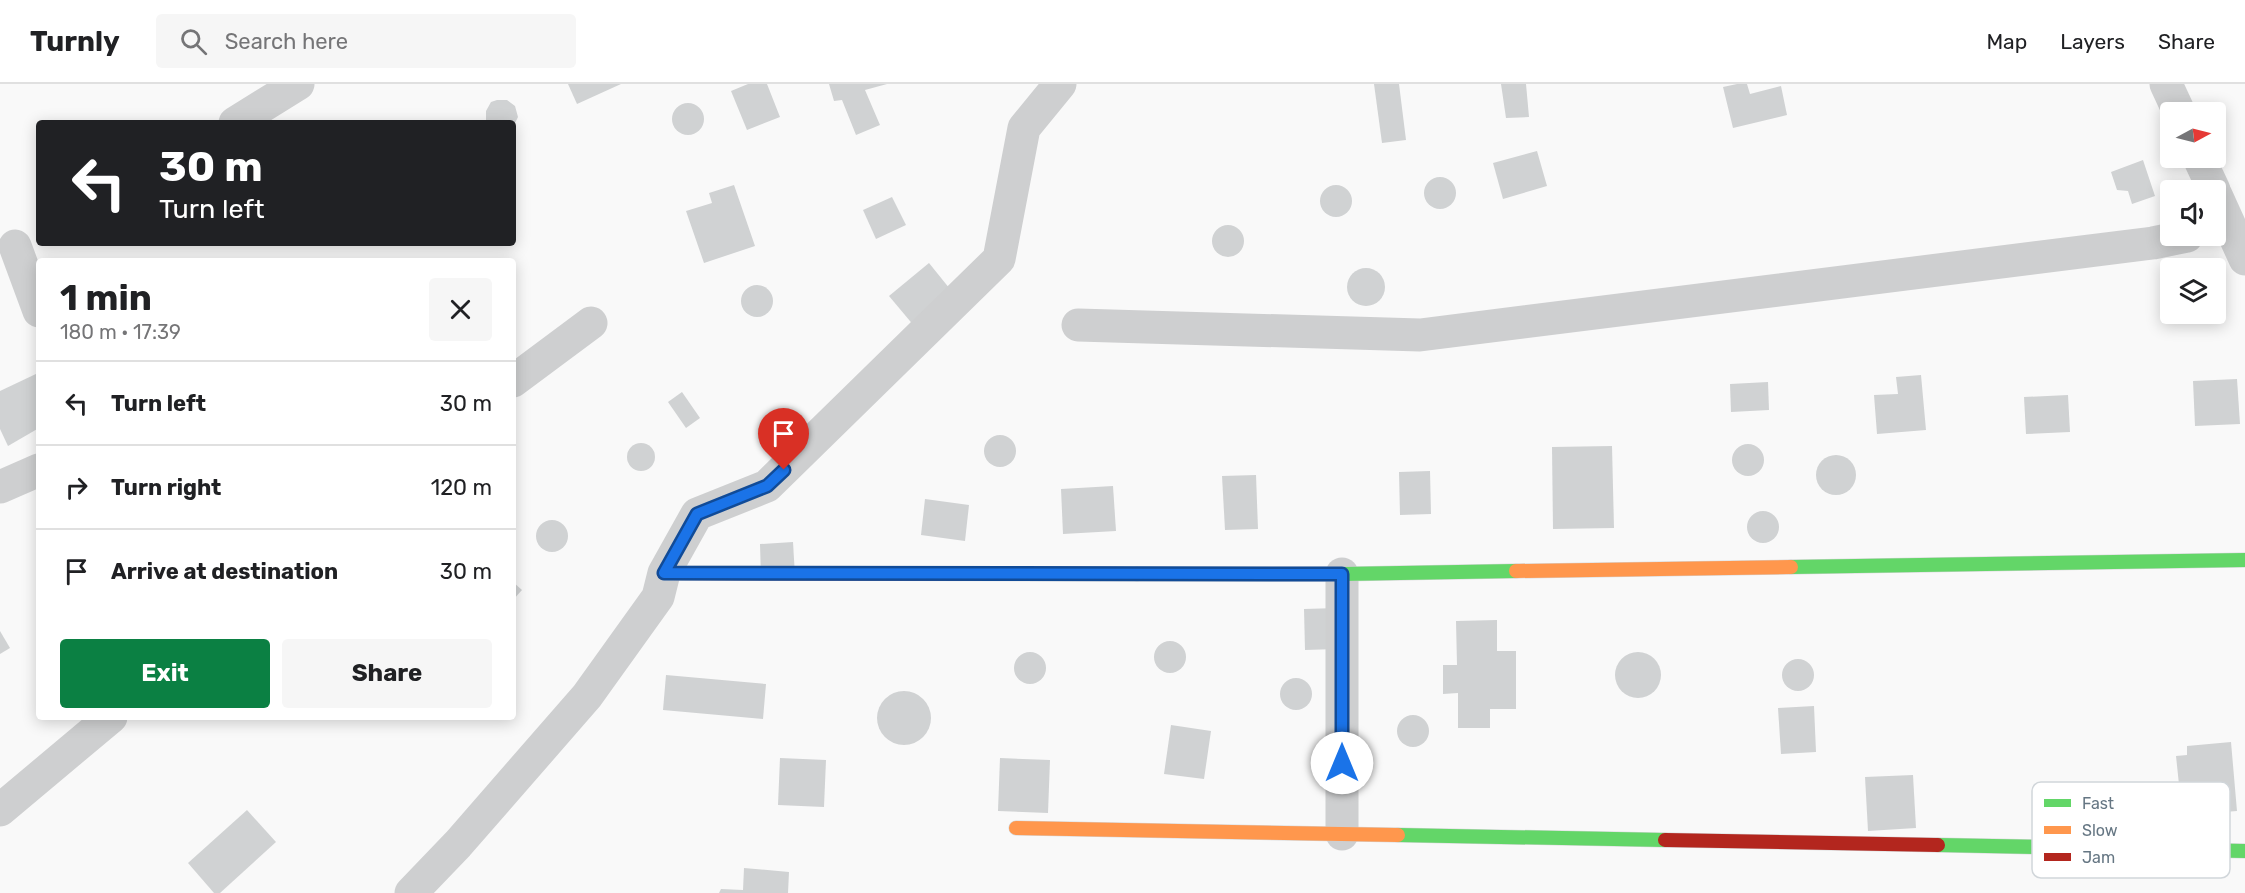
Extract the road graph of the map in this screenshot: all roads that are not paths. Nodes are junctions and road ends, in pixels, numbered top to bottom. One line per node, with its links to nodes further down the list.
1 (298, 84): 5 (street)
2 (1060, 84): 17 (street)
3 (2166, 84): 4 (street)
4 (2174, 102)
5 (240, 120)
6 (2226, 232): 9 (street)
7 (2160, 242): 12 (street)
8 (18, 244): 10 (street)
9 (2245, 259)
10 (36, 301)
11 (591, 323): 13 (street)
12 (1078, 325)
13 (516, 379)
14 (36, 471): 15 (street)
15 (0, 487)
16 (2245, 560): 18 (street)
17 (664, 573): 18 (street); 26 (street)
18 (1342, 574): 22 (street)
19 (107, 720): 20 (street)
20 (0, 810)
21 (1016, 828): 22 (street)
22 (1342, 834): 23 (street)
23 (2032, 847)
24 (2230, 851): 25 (street)
25 (2245, 851)
26 (411, 893)

